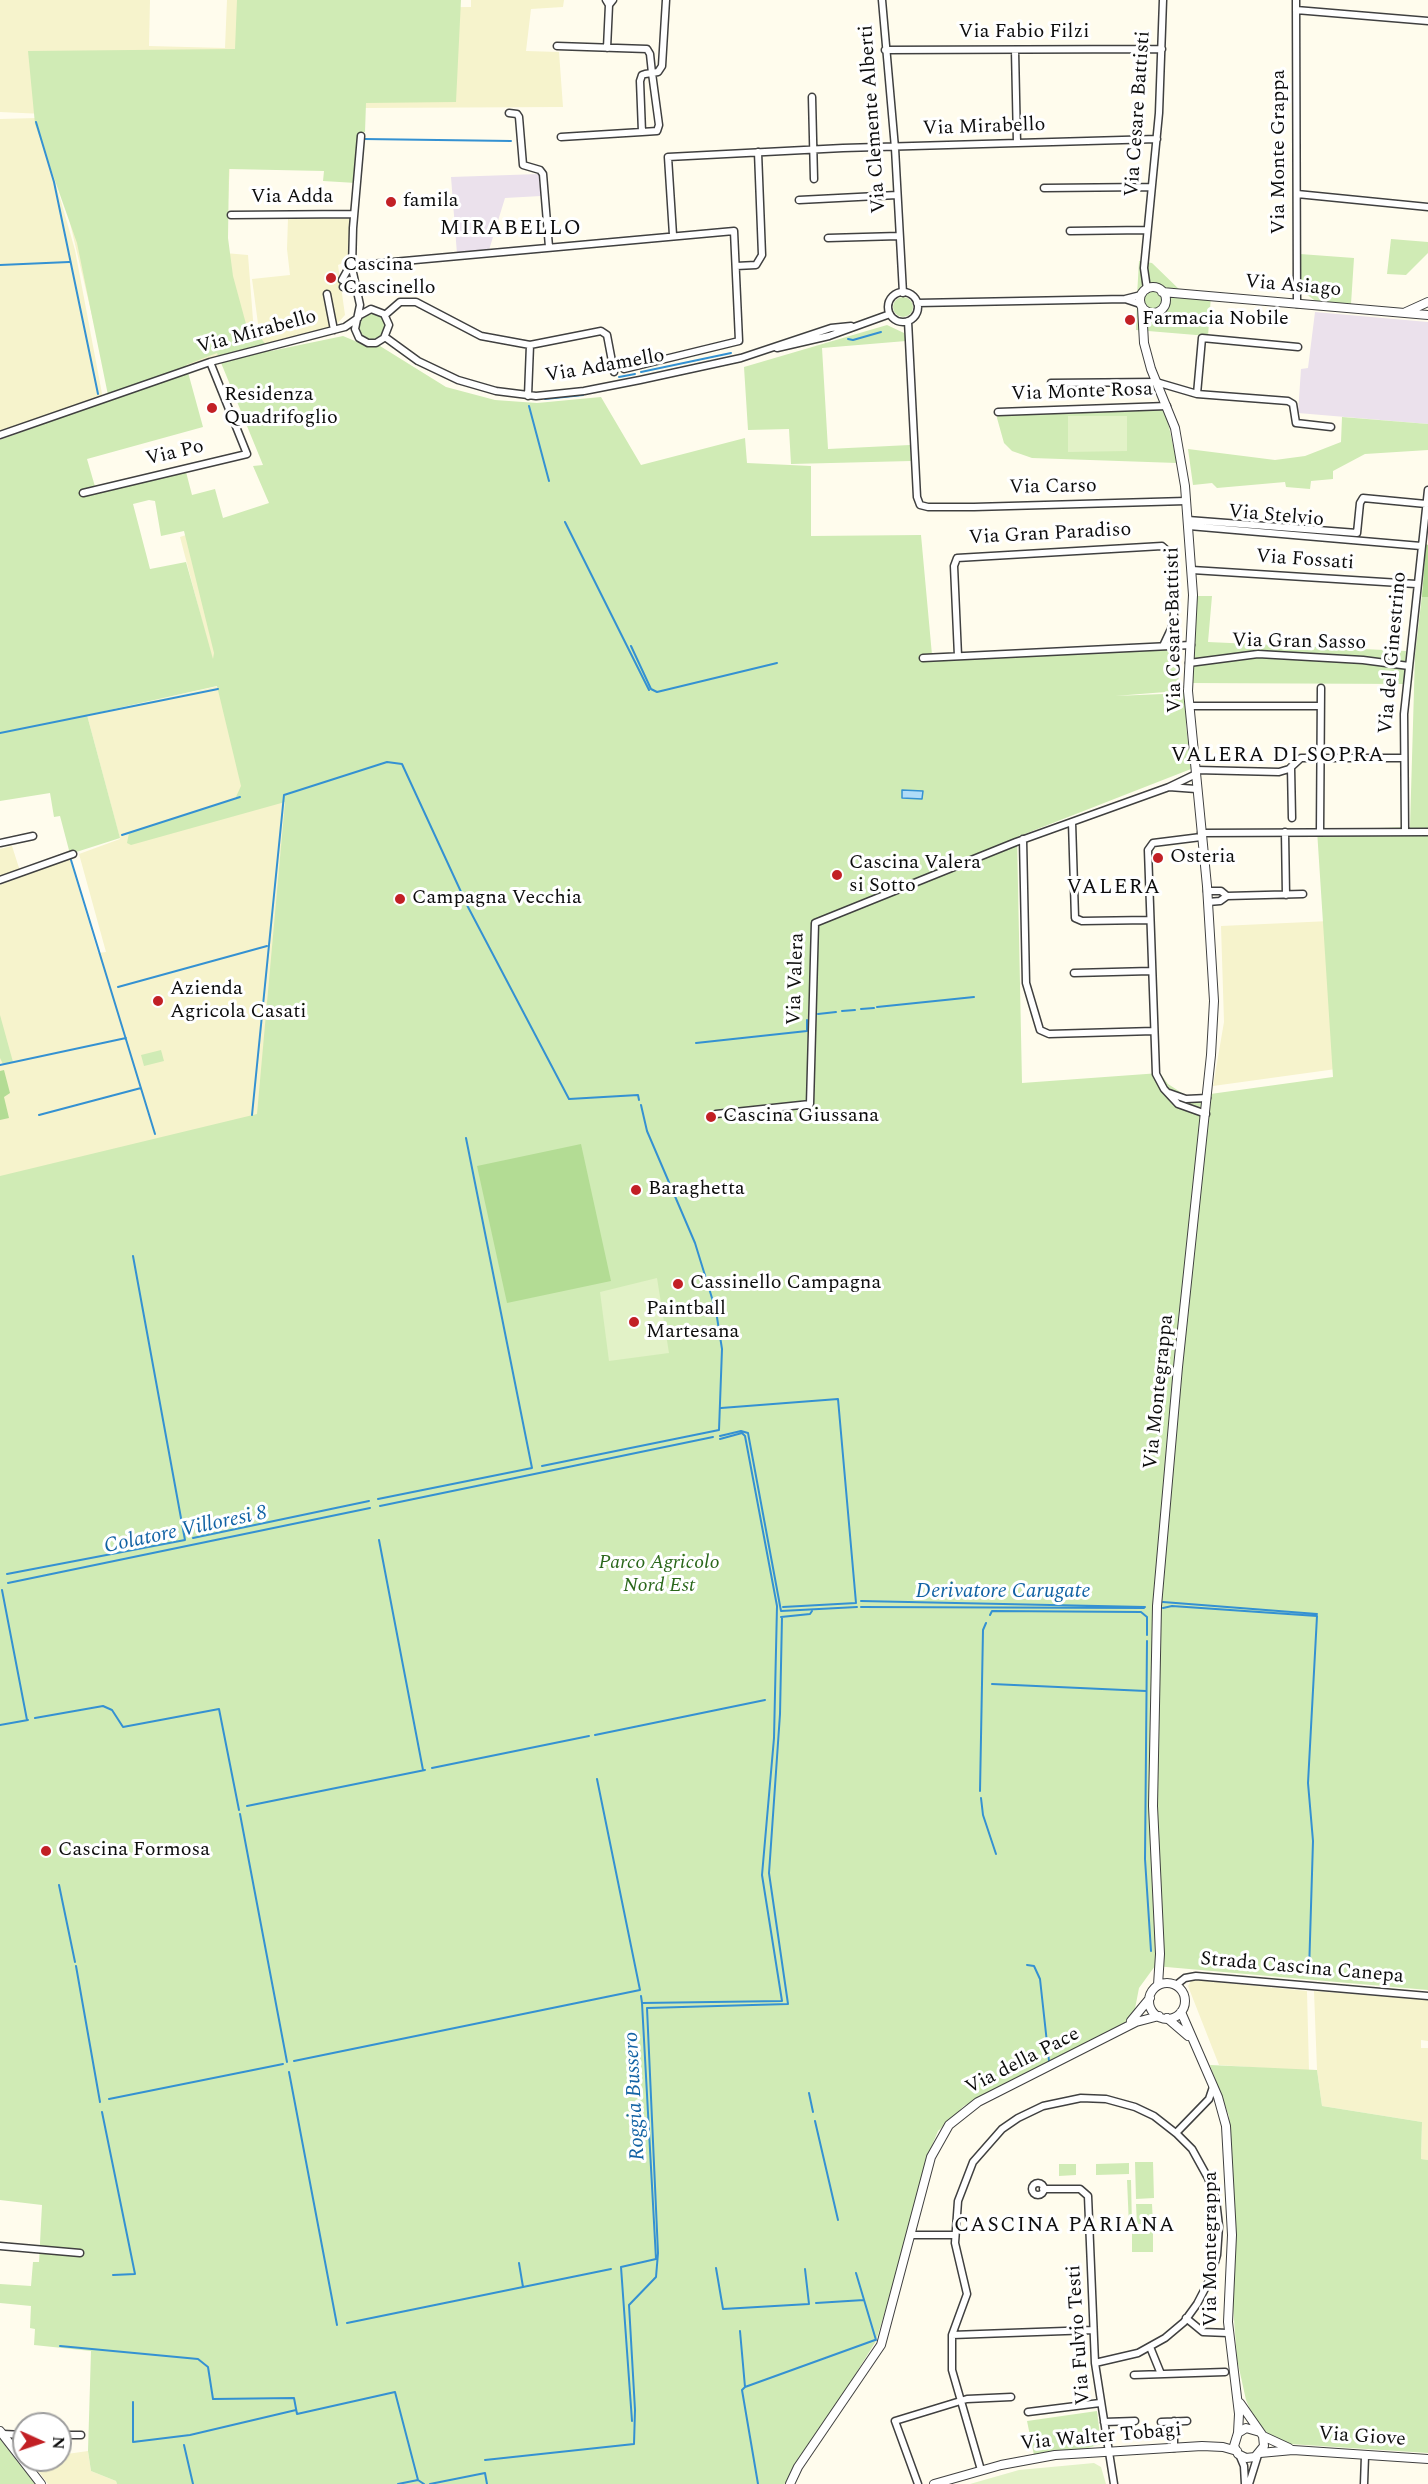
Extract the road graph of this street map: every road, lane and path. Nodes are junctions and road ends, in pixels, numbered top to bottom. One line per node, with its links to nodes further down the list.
1 (666, 0): 13 (street)
2 (882, 0): 11 (street, Via Clemente Alberti)
3 (1163, 0): 10 (street, Via Cesare Battisti)
4 (1296, 0): 6 (street, Via Monte Grappa)
5 (609, 2): 9 (street)
6 (1296, 10): 7 (street); 27 (street, Via Monte Grappa)
7 (1428, 21)
8 (558, 46): 9 (street)
9 (607, 48): 13 (street)
10 (1162, 49): 12 (street, Via Fabio Filzi); 19 (street, Via Cesare Battisti)
11 (885, 50): 12 (street, Via Fabio Filzi); 21 (street, Via Clemente Alberti)
12 (1015, 50): 20 (street)
13 (652, 73): 16 (street); 16 (street)
14 (812, 97): 22 (street)
15 (509, 113): 38 (street)
16 (642, 132): 18 (street)
17 (361, 136): 31 (street, Via Adda)
18 (561, 137)
19 (1156, 139): 20 (street, Via Mirabello); 25 (street, Via Cesare Battisti)
20 (1017, 143): 21 (street, Via Mirabello)
21 (895, 148): 22 (street, Via Mirabello); 28 (street, Via Clemente Alberti)
22 (813, 149): 23 (street, Via Mirabello); 24 (street)
23 (758, 152): 35 (street, Via Mirabello); 39 (street)
24 (814, 178)
25 (1150, 187): 26 (street); 33 (street, Via Cesare Battisti)
26 (1044, 188)
27 (1298, 194): 30 (street); 51 (street, Via Monte Grappa)
28 (897, 195): 29 (street); 36 (street, Via Clemente Alberti)
29 (800, 200)
30 (1428, 207)
31 (354, 214): 32 (street, Via Adda); 40 (street, Via Adda)
32 (231, 215)
33 (1146, 230): 34 (street); 47 (street, Via Cesare Battisti)
34 (1070, 231)
35 (674, 235): 38 (street); 39 (street)
36 (899, 236): 37 (street, Via Clemente Alberti); 43 (street, Via Clemente Alberti)
37 (828, 238)
38 (549, 247): 40 (street)
39 (736, 266): 67 (street)
40 (352, 268): 41 (street); 41 (street)
41 (356, 284): 46 (street)
42 (1162, 292): 45 (street, Via Asiago); 47 (street); 48 (street)
43 (903, 293): 50 (street); 55 (street)
44 (327, 294): 60 (street)
45 (1179, 294): 48 (street); 51 (street, Via Asiago)
46 (359, 297): 52 (street); 58 (street)
47 (1143, 299): 50 (street); 53 (street); 65 (street, Via Cesare Battisti)
48 (1165, 302): 53 (street)
49 (1428, 302): 54 (street)
50 (917, 303): 59 (street)
51 (1297, 304): 54 (street, Via Asiago)
52 (373, 309): 56 (street); 58 (street)
53 (1152, 313): 65 (street, Via Cesare Battisti)
54 (1405, 313): 57 (street, Via Asiago)
55 (890, 314): 59 (street); 72 (street, Via Adamello)
56 (385, 315): 62 (street); 63 (street)
57 (1428, 315)
58 (359, 316): 60 (street, Via Mirabello); 61 (street)
59 (908, 321): 79 (street, Via Carso)
60 (335, 329): 61 (street, Via Mirabello); 66 (street, Via Mirabello)
61 (358, 336): 62 (street)
62 (385, 337): 72 (street, Via Adamello)
63 (530, 345): 68 (street); 72 (street)
64 (1298, 347): 71 (street)
65 (1148, 359): 69 (street, Via Cesare Battisti)
66 (210, 362): 76 (street, Via Mirabello); 78 (street, Via Po)
67 (624, 369)
68 (614, 372)
69 (1156, 382): 70 (street); 71 (street); 73 (street, Via Cesare Battisti)
70 (1051, 383)
71 (1197, 394): 75 (street)
72 (528, 396)
73 (1167, 406): 74 (street, Via Monte Rosa); 79 (street, Via Cesare Battisti)
74 (998, 412)
75 (1331, 427)
76 (0, 435)
77 (1428, 490): 80 (street, Via del Ginestrino)
78 (83, 493)
79 (1186, 501): 81 (street, Via Cesare Battisti)
80 (1426, 504): 82 (street); 84 (street, Via del Ginestrino)
81 (1188, 523): 82 (street, Via Stelvio); 83 (street, Via Stelvio); 85 (street, Via Cesare Battisti)
82 (1357, 533): 83 (street)
83 (1361, 541): 84 (street, Via Stelvio)
84 (1421, 546): 86 (street, Via del Ginestrino)
85 (1192, 570): 86 (street, Via Fossati); 87 (street, Via Cesare Battisti)
86 (1416, 584): 92 (street, Via del Ginestrino)
87 (1191, 645): 88 (street); 91 (street, Via Cesare Battisti)
88 (1163, 646): 89 (street); 89 (street, Via Gran Paradiso)
89 (958, 656): 90 (street)
90 (923, 658)
91 (1189, 663): 92 (street, Via Gran Sasso); 94 (street, Via Cesare Battisti)
92 (1409, 666): 97 (street, Via del Ginestrino)
93 (1321, 688): 95 (street)
94 (1190, 706): 95 (street); 99 (street, Via Cesare Battisti)
95 (1320, 706): 96 (street)
96 (1320, 758): 97 (street); 98 (street); 107 (street)
97 (1402, 758): 104 (street, Via del Ginestrino)
98 (1291, 767): 99 (street); 102 (street)
99 (1196, 772): 100 (street, Via Valera); 101 (street, Via Cesare Battisti)
100 (1169, 787): 101 (street, Via Valera); 103 (street, Via Valera)
101 (1196, 789): 108 (street, Via Cesare Battisti)
102 (1292, 818)
103 (1072, 822): 110 (street, Via Valera); 119 (street)
104 (1404, 831): 105 (street); 107 (street)
105 (1428, 831)
106 (1285, 832): 107 (street); 108 (street); 116 (street)
107 (1320, 832)
108 (1201, 835): 114 (street, Via Montegrappa); 119 (street)
109 (33, 836): 111 (street)
110 (1023, 839): 122 (street); 125 (street, Via Valera)
111 (0, 843)
112 (73, 854): 113 (street)
113 (0, 880)
114 (1207, 891): 117 (street); 118 (street, Via Montegrappa)
115 (1303, 894): 116 (street)
116 (1286, 895): 117 (street)
117 (1227, 896): 118 (street)
118 (1208, 902): 124 (street, Via Montegrappa)
119 (1149, 920): 120 (street)
120 (1151, 971): 121 (street); 122 (street)
121 (1074, 973)
122 (1154, 1031): 123 (street)
123 (1166, 1092): 124 (street); 126 (street)
124 (1207, 1098): 126 (street, Via Montegrappa)
125 (716, 1114)
126 (1206, 1114): 127 (street, Via Montegrappa)
127 (1160, 1954): 128 (street, Via Montegrappa); 129 (street, Via Montegrappa)
128 (1174, 1984): 129 (street); 130 (street, Strada Cascina Canepa); 132 (street)
129 (1158, 1985): 131 (street)
130 (1428, 1996)
131 (1150, 1997): 133 (street); 134 (street, Via della Pace)
132 (1180, 2012): 133 (street); 135 (street, Via Montegrappa)
133 (1163, 2017): 134 (street, Via della Pace); 135 (street, Via Montegrappa)
134 (1124, 2029): 139 (street, Via della Pace)
135 (1191, 2039): 136 (street, Via Montegrappa)
136 (1213, 2086): 137 (street); 145 (street, Via Montegrappa)
137 (1176, 2133): 140 (street); 143 (street)
138 (1043, 2189): 144 (street, Via Fulvio Testi)
139 (911, 2235): 140 (street); 177 (street, Via della Pace)
140 (955, 2235): 146 (street)
141 (0, 2246): 142 (street)
142 (80, 2253)
143 (1186, 2319): 145 (street); 147 (street)
144 (1093, 2330): 146 (street); 148 (street, Via Fulvio Testi)
145 (1228, 2333): 152 (street, Via Montegrappa)
146 (952, 2335): 154 (street)
147 (1150, 2347): 148 (street); 150 (street)
148 (1095, 2363): 155 (street, Via Fulvio Testi)
149 (1225, 2372): 150 (street)
150 (1161, 2374): 151 (street)
151 (1134, 2375)
152 (1236, 2393): 163 (street, Via Montegrappa); 166 (street, Via Montegrappa)
153 (1011, 2397): 154 (street)
154 (961, 2401): 175 (street); 178 (street)
155 (1100, 2403): 156 (street); 160 (street, Via Fulvio Testi)
156 (1028, 2412)
157 (1135, 2421): 160 (street)
158 (1174, 2421): 159 (street); 161 (street); 168 (street)
159 (1187, 2421)
160 (1104, 2422): 170 (street, Via Fulvio Testi)
161 (1161, 2422)
162 (2, 2433): 176 (street)
163 (1261, 2434): 166 (street); 169 (street, Via Giove); 172 (street)
164 (72, 2435): 165 (street)
165 (81, 2435)
166 (1237, 2435): 167 (street, Via Walter Tobagi); 171 (street)
167 (1202, 2446): 168 (street, Via Walter Tobagi); 171 (street, Via Walter Tobagi)
168 (1174, 2448): 170 (street, Via Walter Tobagi)
169 (1293, 2450): 172 (street, Via Giove); 173 (street, Via Giove)
170 (1109, 2452): 175 (street, Via Walter Tobagi); 180 (street, Via Fulvio Testi)
171 (1237, 2453): 172 (street); 181 (street)
172 (1259, 2454): 181 (street)
173 (1365, 2456): 174 (street, Via Giove); 182 (street)
174 (1428, 2459)
175 (981, 2470): 179 (street, Via Walter Tobagi)
176 (41, 2484)
177 (790, 2484)
178 (918, 2484)
179 (934, 2484)
180 (1114, 2484)
181 (1247, 2484)
182 (1364, 2484)

